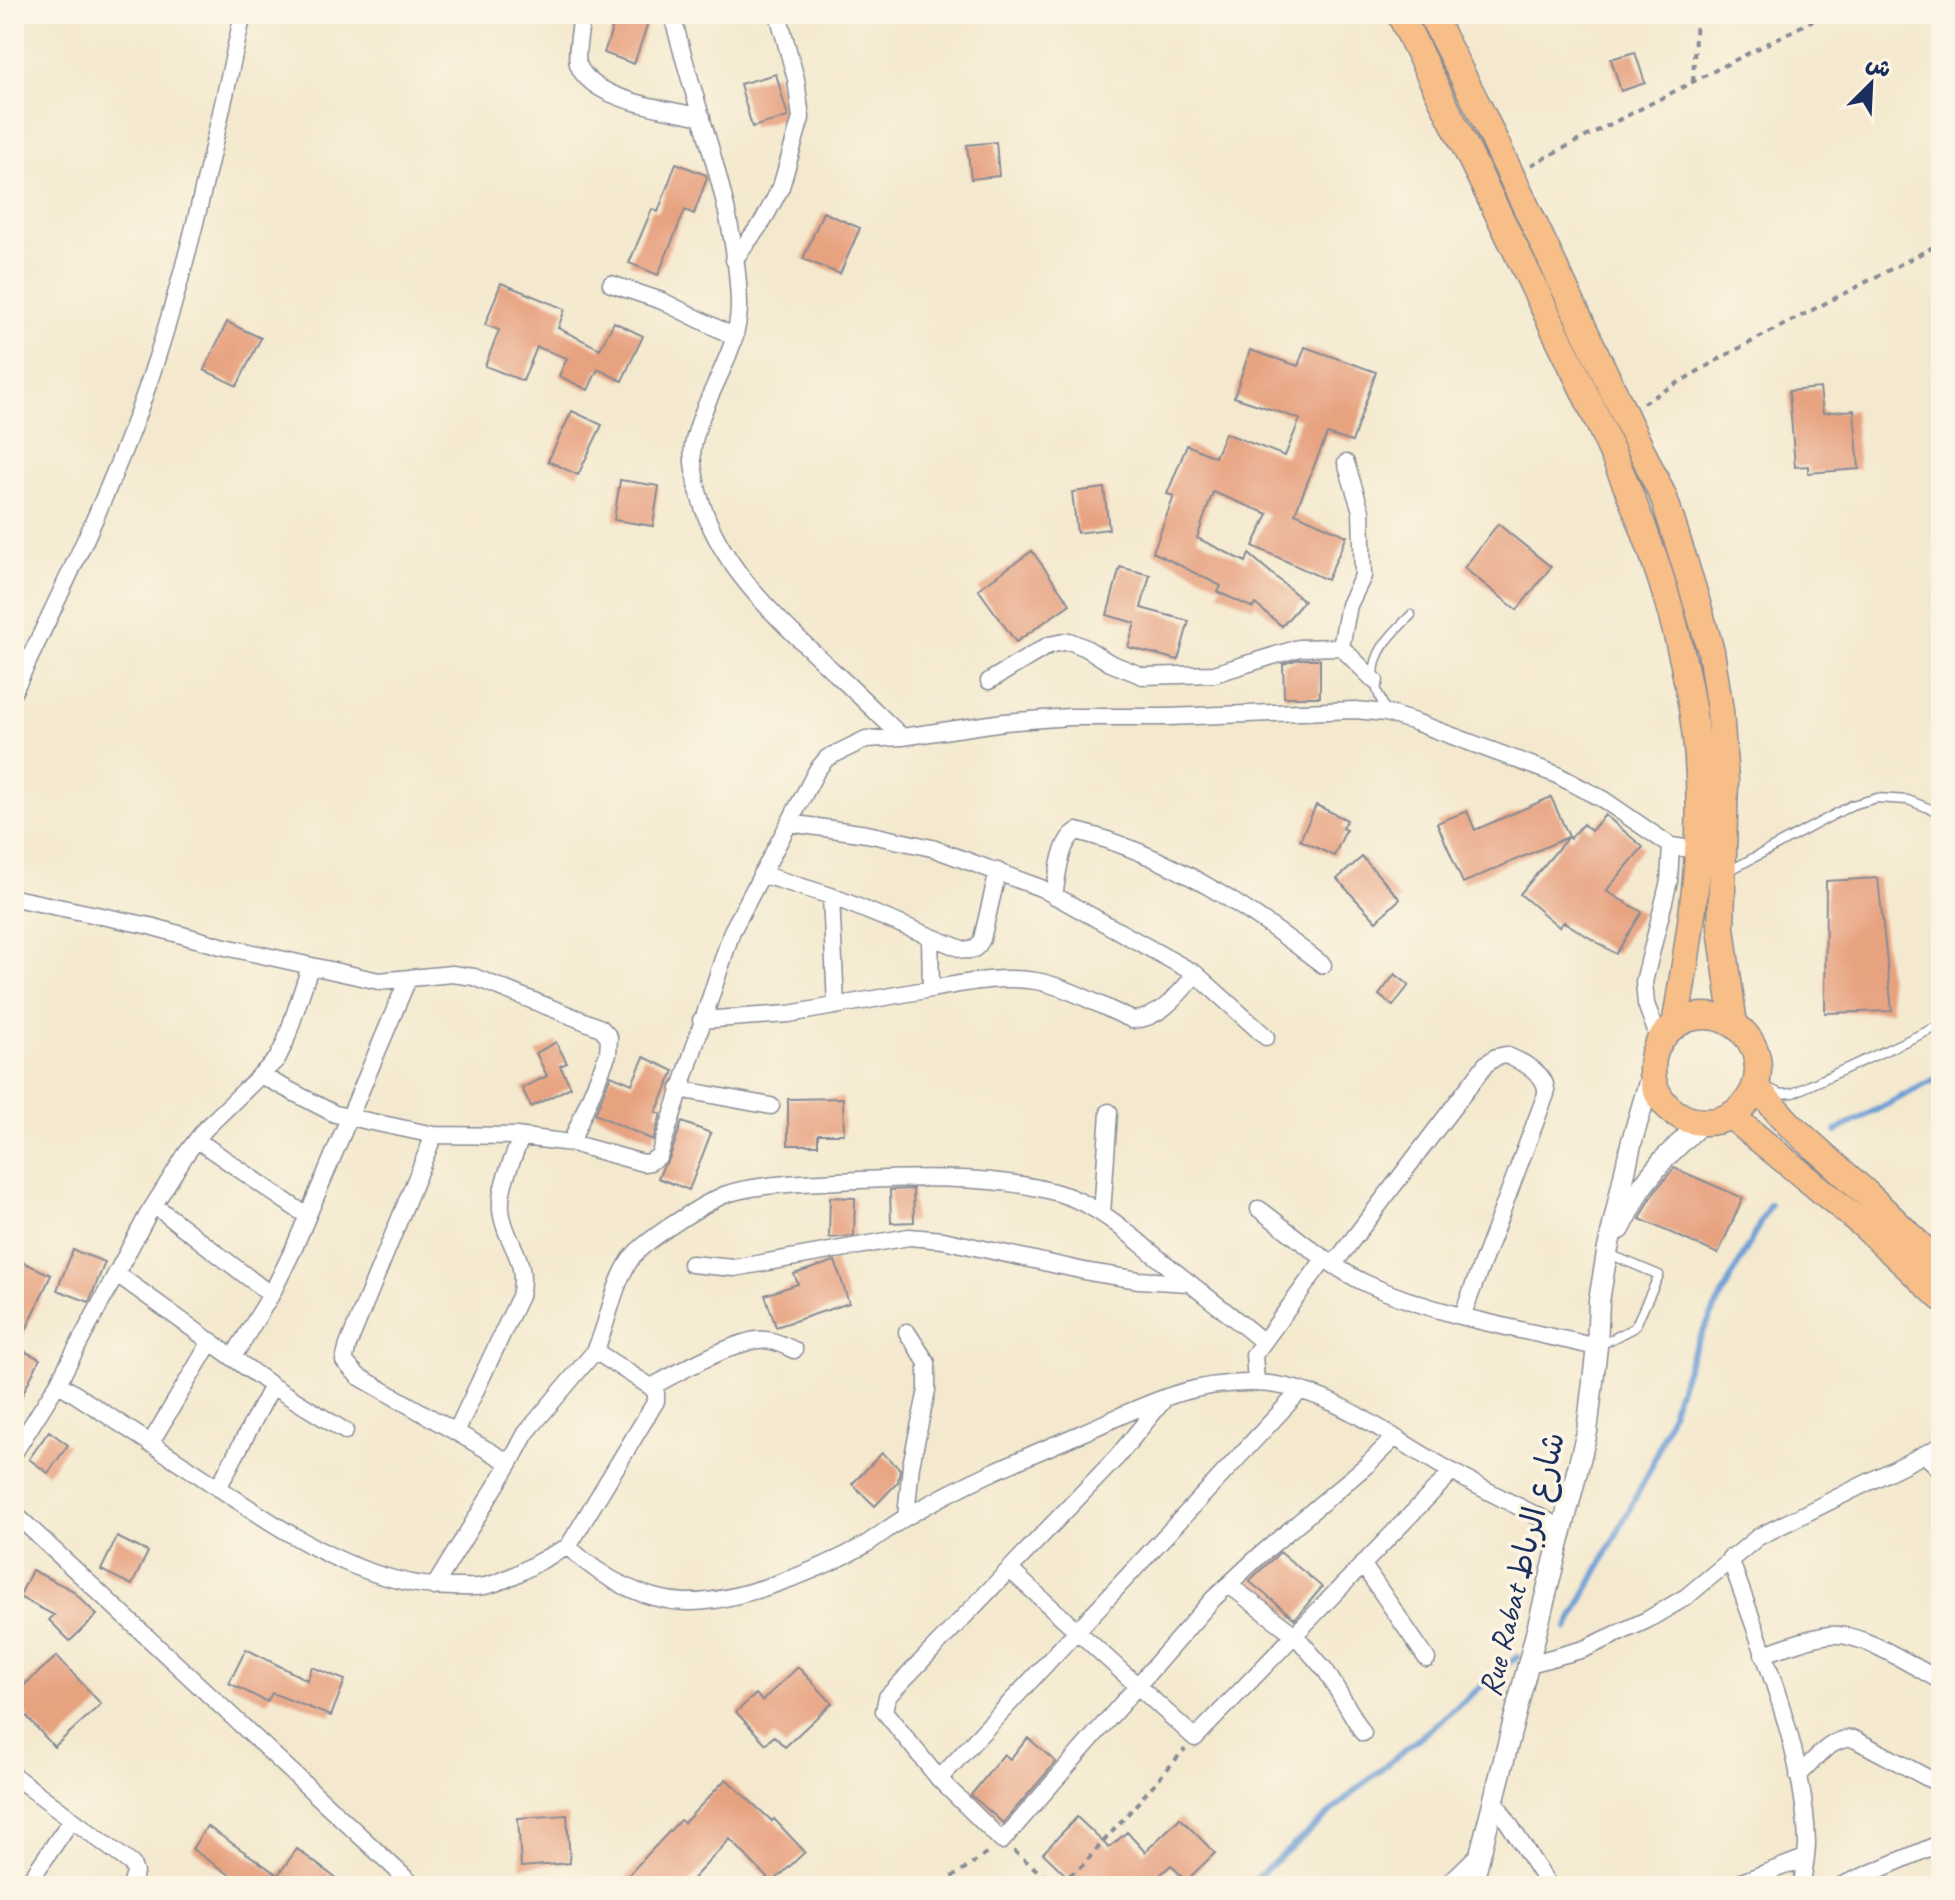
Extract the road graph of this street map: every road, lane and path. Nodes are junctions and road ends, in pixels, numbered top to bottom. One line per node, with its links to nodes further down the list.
1 (243, 14): 22 (street)
2 (582, 14): 10 (street)
3 (672, 14): 10 (street)
4 (778, 14): 13 (street)
5 (1400, 14): 28 (highway)
6 (1431, 14): 11 (highway)
7 (1696, 14): 9 (path)
8 (1825, 14): 9 (path)
9 (1693, 81): 11 (path)
10 (702, 117): 13 (street)
11 (1511, 175): 16 (highway)
12 (1941, 243): 16 (path)
13 (734, 260): 15 (street)
14 (611, 284): 15 (street)
15 (735, 337): 24 (street)
16 (1625, 413): 31 (highway)
17 (1346, 463): 19 (street)
18 (1411, 615): 21 (lane)
19 (1341, 647): 20 (street); 21 (street)
20 (989, 681)
21 (1375, 681): 23 (lane)
22 (14, 691)
23 (1386, 713): 24 (street); 27 (street)
24 (902, 737): 26 (street)
25 (1941, 813): 31 (lane)
26 (789, 823): 29 (street); 30 (street)
27 (1671, 846): 28 (street); 45 (street)
28 (1699, 850): 45 (highway)
29 (998, 871): 33 (street); 35 (street)
30 (761, 874): 32 (street); 42 (street)
31 (1723, 875): 43 (highway)
32 (831, 896): 35 (street); 41 (street)
33 (1054, 896): 36 (street); 38 (street)
34 (14, 898): 37 (street)
35 (930, 936): 40 (street)
36 (1323, 965)
37 (310, 967): 39 (street); 48 (street)
38 (1196, 974): 40 (street); 46 (street)
39 (408, 979): 54 (street); 59 (street)
40 (931, 989): 41 (street)
41 (836, 1006): 42 (street)
42 (701, 1020): 50 (street)
43 (1734, 1025): 45 (highway); 49 (highway)
44 (1941, 1025): 49 (lane)
45 (1667, 1034): 47 (highway)
46 (1266, 1037)
47 (1652, 1072): 55 (highway); 64 (street, Rue Rabat شارع الرباط)
48 (260, 1075): 54 (street); 58 (street)
49 (1757, 1082): 53 (highway); 67 (highway)
50 (679, 1089): 51 (street); 59 (street)
51 (771, 1106)
52 (1109, 1112): 62 (street)
53 (1731, 1116): 55 (highway); 71 (highway)
54 (350, 1118): 56 (street); 63 (street)
55 (1701, 1123): 64 (street, Rue Rabat شارع الرباط)
56 (434, 1135): 57 (street); 87 (street)
57 (521, 1137): 59 (street); 87 (street)
58 (197, 1140): 60 (street); 63 (street)
59 (571, 1143)
60 (154, 1205): 68 (street); 70 (street)
61 (1259, 1209): 65 (street)
62 (1102, 1214): 69 (street); 78 (street)
63 (307, 1216): 70 (street)
64 (1607, 1253): 76 (street, Rue Rabat شارع الرباط); 76 (lane)
65 (1329, 1261): 72 (street); 72 (street); 75 (street)
66 (691, 1264): 69 (street)
67 (1941, 1266)
68 (117, 1274): 74 (street); 81 (street)
69 (1190, 1283): 75 (street)
70 (271, 1295): 79 (street)
71 (1941, 1298)
72 (1463, 1314): 76 (street)
73 (907, 1332): 98 (street)
74 (211, 1341): 79 (street); 89 (street)
75 (1262, 1341): 80 (street)
76 (1597, 1347): 99 (street, Rue Rabat شارع الرباط)
77 (794, 1350): 83 (street)
78 (595, 1351): 83 (street); 93 (street)
79 (233, 1357): 82 (street)
80 (1256, 1382): 84 (street); 85 (street)
81 (58, 1383): 89 (street); 91 (street)
82 (272, 1386): 86 (street); 96 (street)
83 (651, 1387): 100 (street)
84 (1300, 1391): 88 (street); 106 (street)
85 (1168, 1394): 98 (street); 103 (street)
86 (345, 1431)
87 (456, 1432): 93 (street)
88 (1394, 1438): 95 (street); 104 (street)
89 (150, 1444): 96 (street)
90 (1941, 1446): 92 (street)
91 (14, 1453)
92 (1924, 1454): 94 (street); 101 (street)
93 (510, 1463): 105 (street)
94 (1941, 1470)
95 (1452, 1472): 99 (street); 102 (street)
96 (218, 1488): 105 (street)
97 (14, 1513): 127 (street)
98 (906, 1517): 100 (street)
99 (1564, 1529): 110 (street, Rue Rabat شارع الرباط)
100 (568, 1547): 105 (street)
101 (1730, 1558): 108 (street); 110 (street)
102 (1363, 1565): 107 (street); 109 (street)
103 (1010, 1570): 106 (street); 117 (street)
104 (1229, 1585): 107 (street); 112 (street)
105 (434, 1587)
106 (1075, 1631): 112 (street); 117 (street)
107 (1295, 1635): 113 (street); 114 (street)
108 (1763, 1654): 111 (street); 116 (street)
109 (1427, 1659)
110 (1526, 1665): 119 (street, Rue Rabat شارع الرباط)
111 (1941, 1681)
112 (1136, 1686): 114 (street); 121 (street)
113 (1363, 1733)
114 (1195, 1738): 121 (path)
115 (14, 1776): 120 (street)
116 (1798, 1776): 118 (street); 124 (street)
117 (939, 1779): 121 (street)
118 (1941, 1785)
119 (1493, 1799): 123 (street, Rue Rabat شارع الرباط); 131 (street)
120 (72, 1819): 125 (street); 126 (street)
121 (1002, 1841): 128 (path)
122 (1937, 1849): 134 (street)
123 (1482, 1850): 129 (street); 130 (street, Rue Rabat شارع الرباط)
124 (1805, 1858): 132 (street); 133 (street)
125 (26, 1886)
126 (131, 1886)
127 (414, 1886)
128 (929, 1886)
129 (1446, 1886)
130 (1472, 1886)
131 (1549, 1886)
132 (1731, 1886)
133 (1802, 1886)
134 (1840, 1886)

